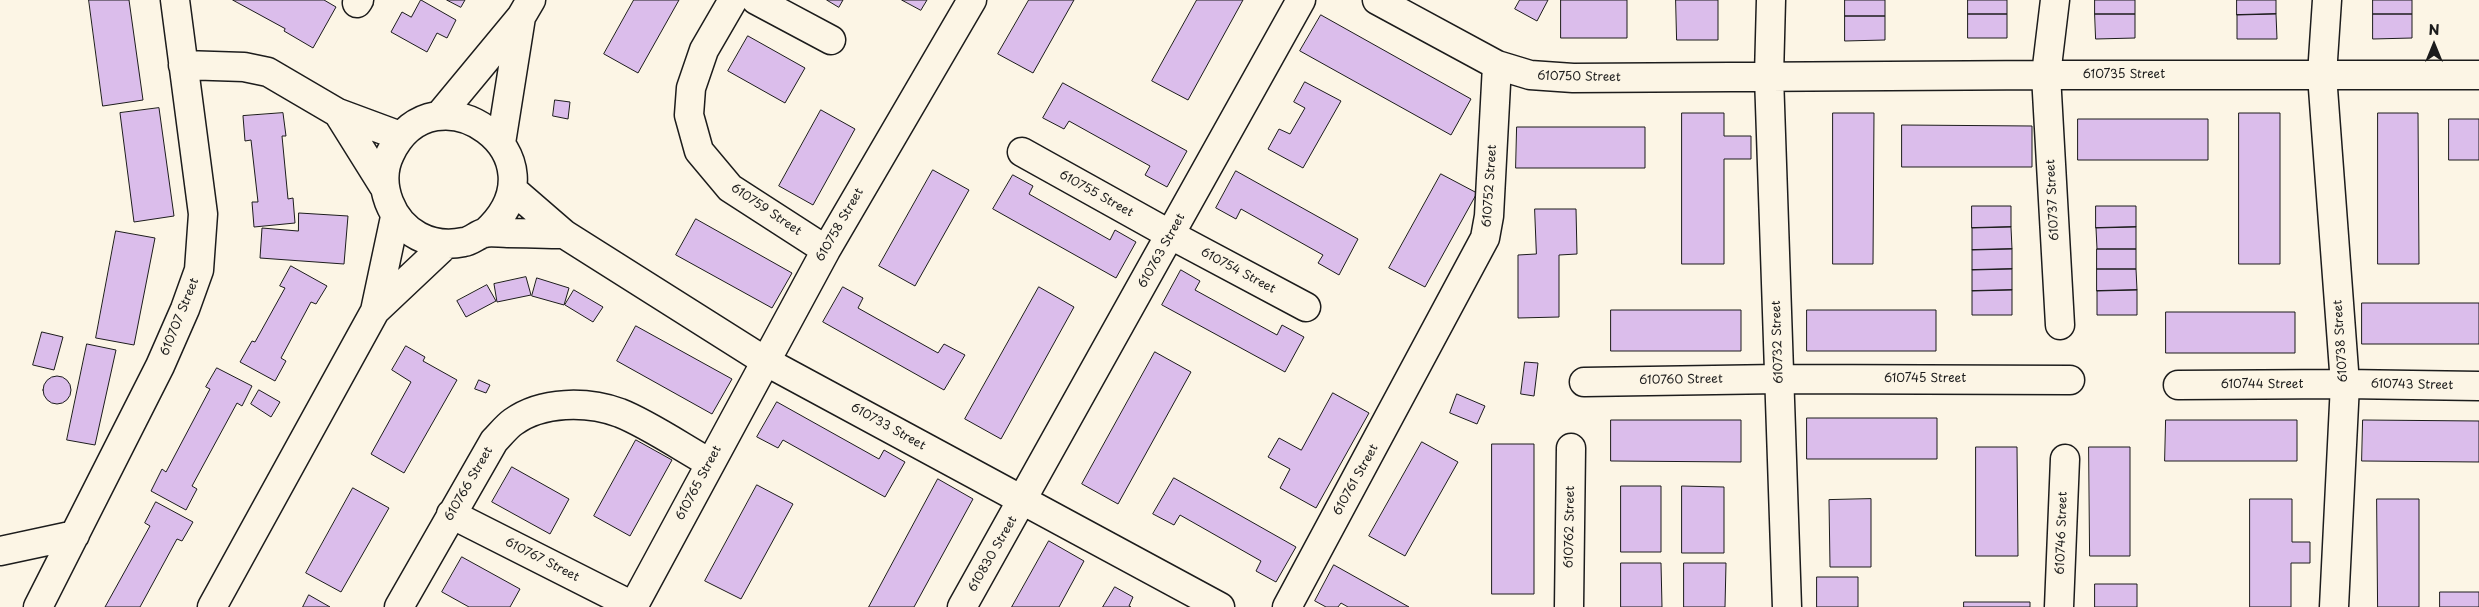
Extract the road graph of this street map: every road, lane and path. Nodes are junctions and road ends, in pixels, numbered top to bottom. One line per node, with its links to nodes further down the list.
1 (174, 0): 12 (street, 610707 Street)
2 (733, 0): 30 (street, 610759 Street)
3 (756, 0): 11 (street)
4 (972, 0): 30 (street, 610758 Street)
5 (1301, 0): 28 (street, 610763 Street)
6 (1377, 0): 13 (street, 610750 Street)
7 (1772, 0): 17 (street, 610732 Street)
8 (2054, 0): 14 (street, 610737 Street)
9 (2327, 0): 15 (street, 610738 Street)
10 (526, 9): 19 (street); 21 (street)
11 (831, 40)
12 (183, 65): 18 (street); 47 (street, 610707 Street)
13 (1496, 65): 17 (street, 610750 Street); 34 (street, 610752 Street)
14 (2046, 75): 15 (street, 610735 Street); 17 (street, 610735 Street); 33 (street, 610737 Street)
15 (2322, 75): 16 (street, 610735 Street); 39 (street, 610738 Street)
16 (2479, 75)
17 (1769, 76): 36 (street, 610732 Street)
18 (338, 113): 20 (street); 23 (street)
19 (438, 116): 20 (street); 21 (street)
20 (400, 136): 23 (street)
21 (501, 143): 24 (street)
22 (1022, 152): 28 (street, 610755 Street)
23 (383, 185): 25 (street)
24 (512, 189): 26 (street); 27 (street, 610733 Street)
25 (394, 217): 29 (street); 32 (street)
26 (484, 233): 27 (street); 29 (street)
27 (564, 234): 35 (street, 610733 Street)
28 (1171, 235): 31 (street, 610754 Street); 45 (street, 610763 Street)
29 (445, 244): 32 (street)
30 (826, 250): 35 (street, 610758 Street)
31 (1306, 307)
32 (375, 311): 51 (street)
33 (2060, 325)
34 (1425, 352): 55 (street, 610761 Street)
35 (765, 360): 44 (street, 610765 Street); 45 (street, 610733 Street)
36 (1779, 379): 37 (street, 610745 Street); 38 (street, 610760 Street); 57 (street, 610732 Street)
37 (2070, 380)
38 (1584, 382)
39 (2345, 384): 40 (street, 610744 Street); 41 (street, 610743 Street); 59 (street, 610738 Street)
40 (2178, 385)
41 (2479, 386)
42 (1571, 448): 56 (street, 610762 Street)
43 (2065, 460): 58 (street, 610746 Street)
44 (710, 463): 46 (street, 610766 Street); 49 (street, 610765 Street)
45 (1023, 501): 53 (street, 610830 Street); 54 (street, 610733 Street)
46 (451, 514): 49 (street, 610767 Street); 52 (street, 610766 Street)
47 (75, 535): 48 (street); 50 (street, 610707 Street)
48 (0, 552)
49 (633, 606)
50 (38, 607)
51 (212, 607)
52 (399, 607)
53 (962, 607)
54 (1220, 607)
55 (1286, 607)
56 (1569, 607)
57 (1787, 607)
58 (2060, 607)
59 (2334, 607)

